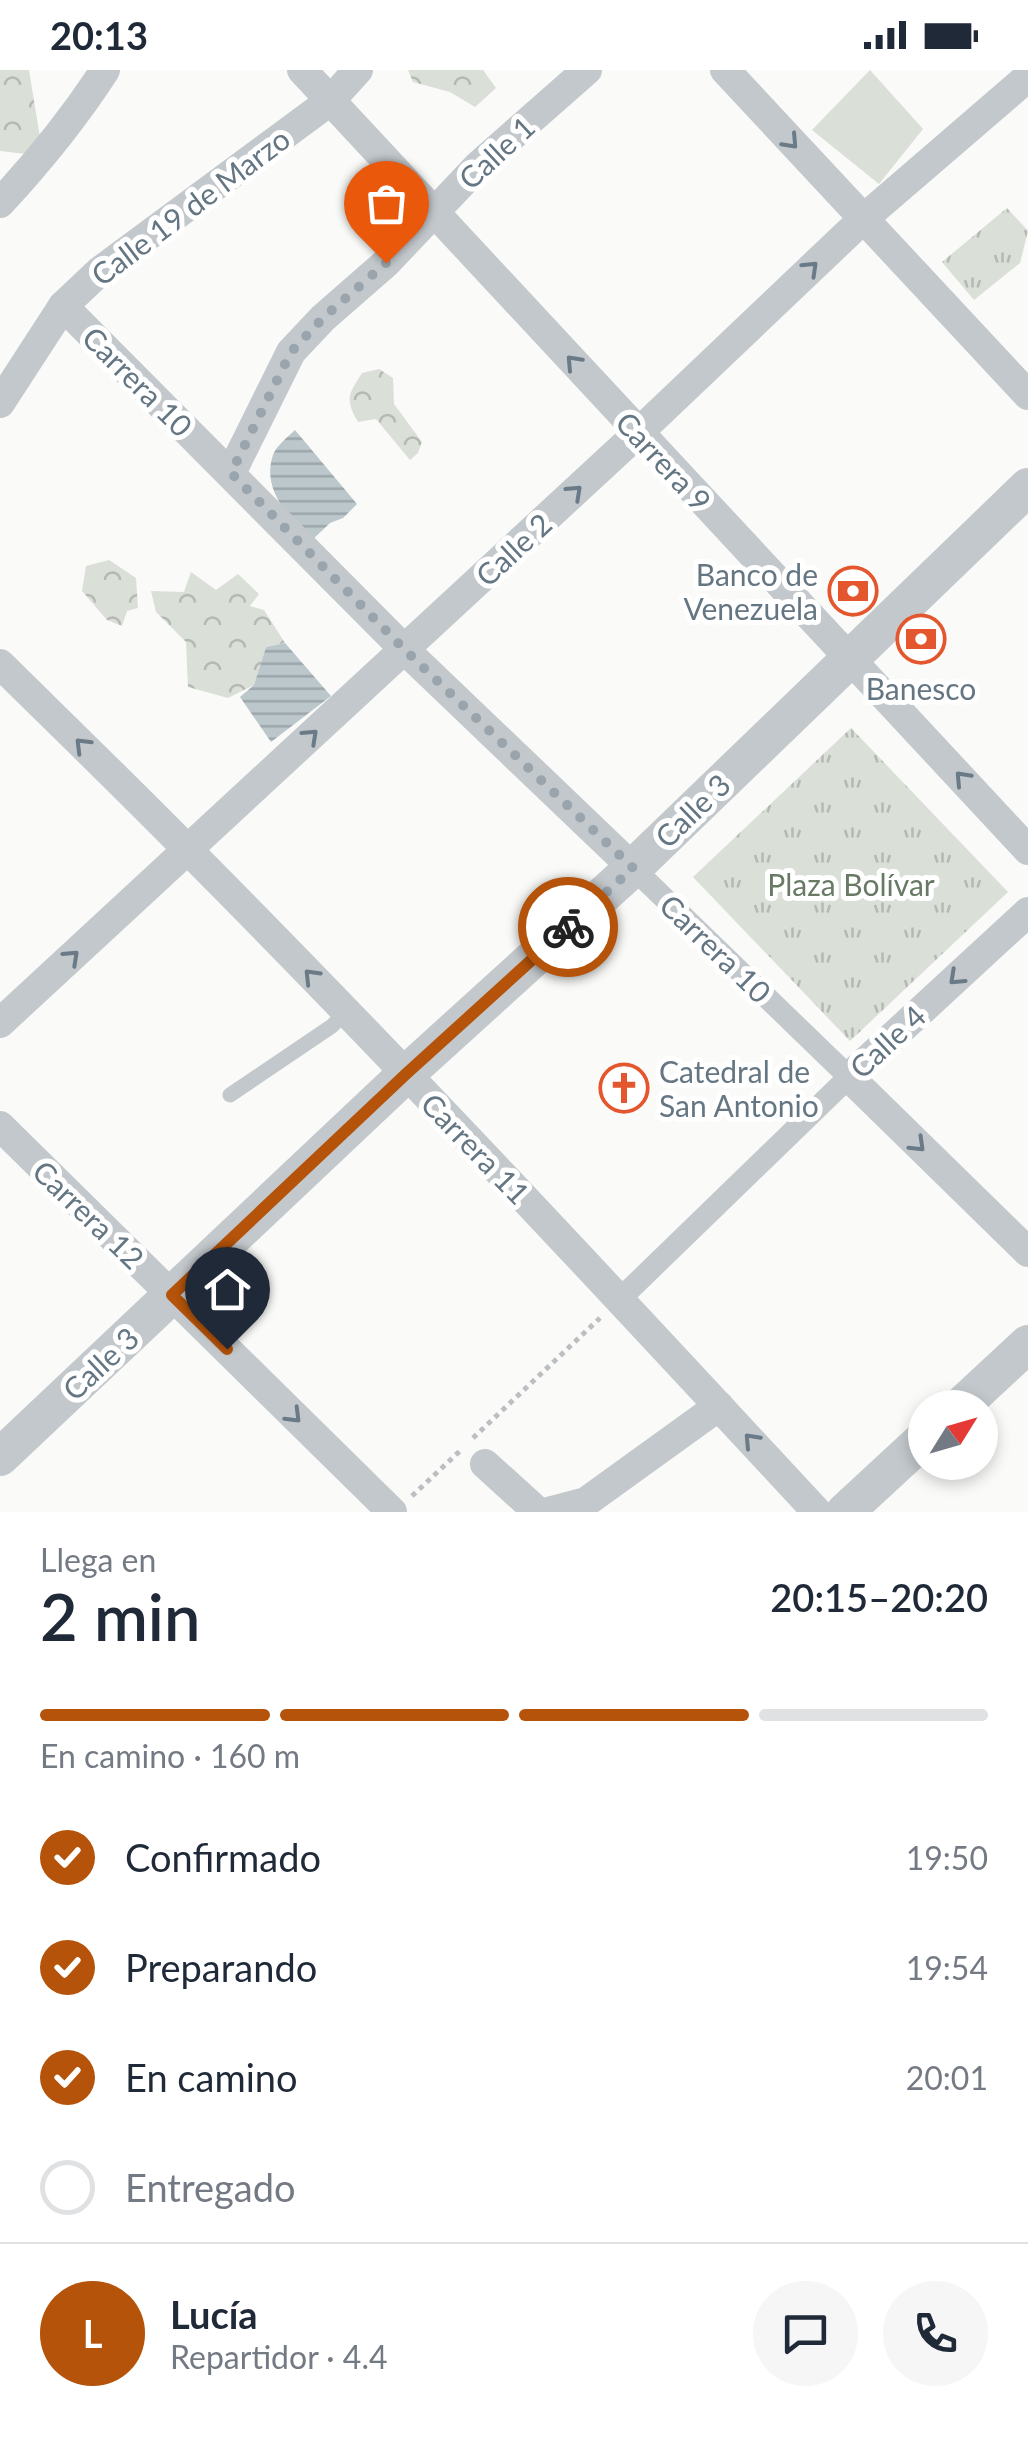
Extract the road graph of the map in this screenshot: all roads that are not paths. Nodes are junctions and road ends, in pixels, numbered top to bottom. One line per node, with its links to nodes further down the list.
1 (104, 70): 8 (street)
2 (302, 70): 7 (street, Carrera 9)
3 (358, 70): 7 (street, Calle 19 de Marzo)
4 (587, 70): 9 (street, Calle 1)
5 (725, 70): 10 (street, one-way to 10)
6 (1028, 77): 10 (street, Calle 2)
7 (330, 101): 9 (street, Carrera 9); 11 (street, Calle 19 de Marzo)
8 (0, 203)
9 (434, 212): 14 (street, Carrera 9, one-way to 9); 15 (street, Calle 1)
10 (862, 220): 12 (street); 14 (street, Calle 2, one-way to 10)
11 (63, 306): 13 (street, Calle 19 de Marzo); 15 (street, Carrera 10)
12 (1028, 394)
13 (0, 404)
14 (638, 433): 17 (street, Calle 2, one-way to 14); 18 (street, Carrera 9)
15 (231, 473): 17 (street, Carrera 10)
16 (1028, 487): 18 (street, Calle 3)
17 (405, 650): 20 (street, Calle 2, one-way to 17); 22 (street, Carrera 10)
18 (849, 657): 21 (street, Carrera 9, one-way to 18); 22 (street, Calle 3)
19 (0, 664): 20 (street, Carrera 11, one-way to 19)
20 (188, 850): 24 (street, Carrera 11, one-way to 20); 25 (street, Calle 2, one-way to 20)
21 (1028, 850)
22 (633, 868): 26 (street, Calle 3); 27 (street, Carrera 10)
23 (1028, 912): 27 (street, Calle 4, one-way to 27)
24 (346, 1012): 26 (street, Carrera 11); 28 (lane)
25 (0, 1022)
26 (406, 1074): 31 (street, Calle 3); 32 (street, Carrera 11)
27 (848, 1077): 30 (street, Carrera 10, one-way to 30); 32 (street, Calle 4)
28 (230, 1095)
29 (0, 1126): 31 (street, Carrera 12)
30 (1028, 1252)
31 (172, 1295): 37 (street, Calle 3); 39 (street, Carrera 12, one-way to 39)
32 (620, 1299): 35 (street, Carrera 11)
33 (1028, 1344): 34 (street)
34 (978, 1390)
35 (719, 1406): 41 (street); 42 (street, Carrera 11, one-way to 35)
36 (908, 1454): 43 (street)
37 (0, 1457)
38 (485, 1464): 40 (street)
39 (400, 1505)
40 (538, 1512)
41 (548, 1512)
42 (817, 1512)
43 (844, 1512)

